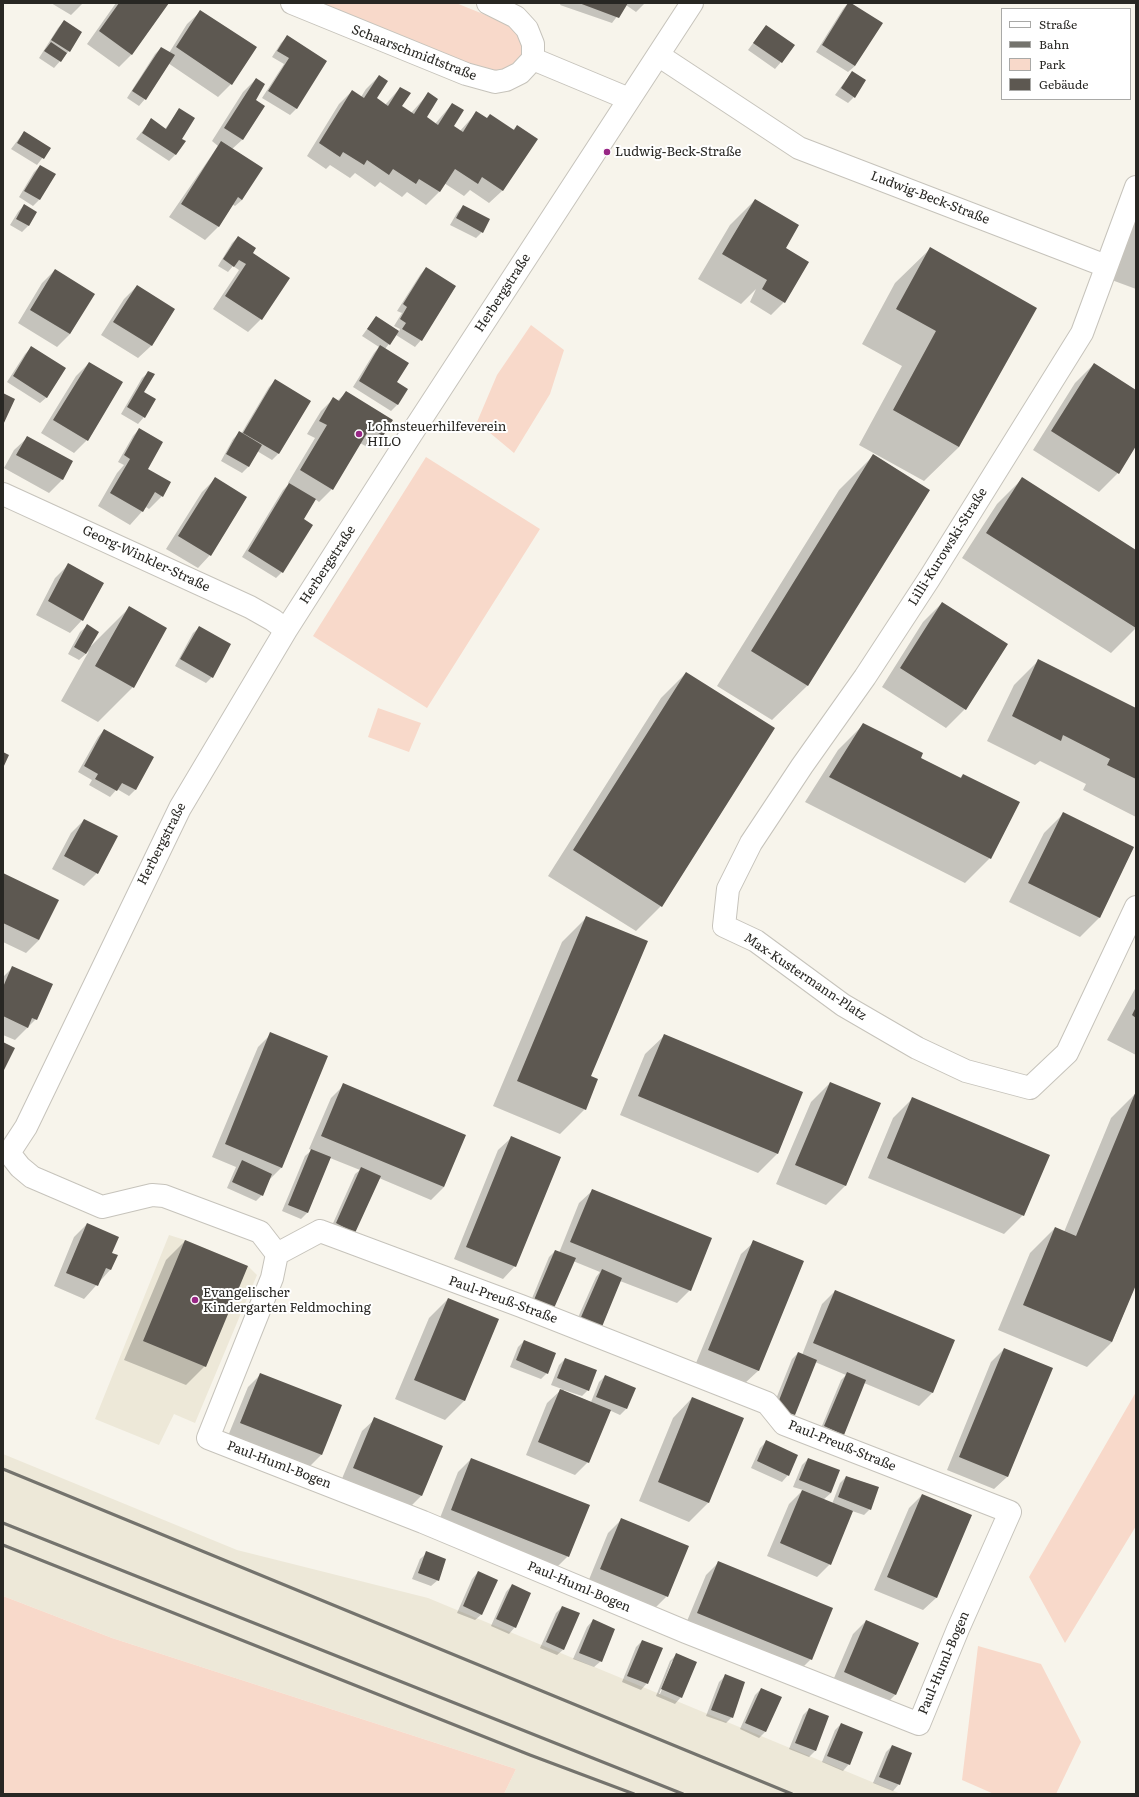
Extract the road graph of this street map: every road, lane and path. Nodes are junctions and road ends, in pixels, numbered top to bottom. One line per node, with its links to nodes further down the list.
1 (292, 3): 5 (street, Schaarschmidtstraße)
2 (488, 3): 5 (street)
3 (692, 3): 4 (street, Herbergstraße)
4 (658, 55): 6 (street, Herbergstraße); 8 (street, Ludwig-Beck-Straße)
5 (534, 59): 6 (street)
6 (629, 99): 10 (street, Herbergstraße)
7 (1136, 187): 8 (street, Lilli-Kurowski-Straße)
8 (1106, 266): 11 (street, Lilli-Kurowski-Straße)
9 (3, 494): 10 (street, Georg-Winkler-Straße)
10 (286, 630): 13 (street, Herbergstraße)
11 (728, 889): 12 (street, Max-Kustermann-Platz)
12 (1136, 907)
13 (6, 1154): 14 (street)
14 (277, 1254): 15 (street, Paul-Preuß-Straße); 15 (street, Paul-Huml-Bogen)
15 (1010, 1512)

